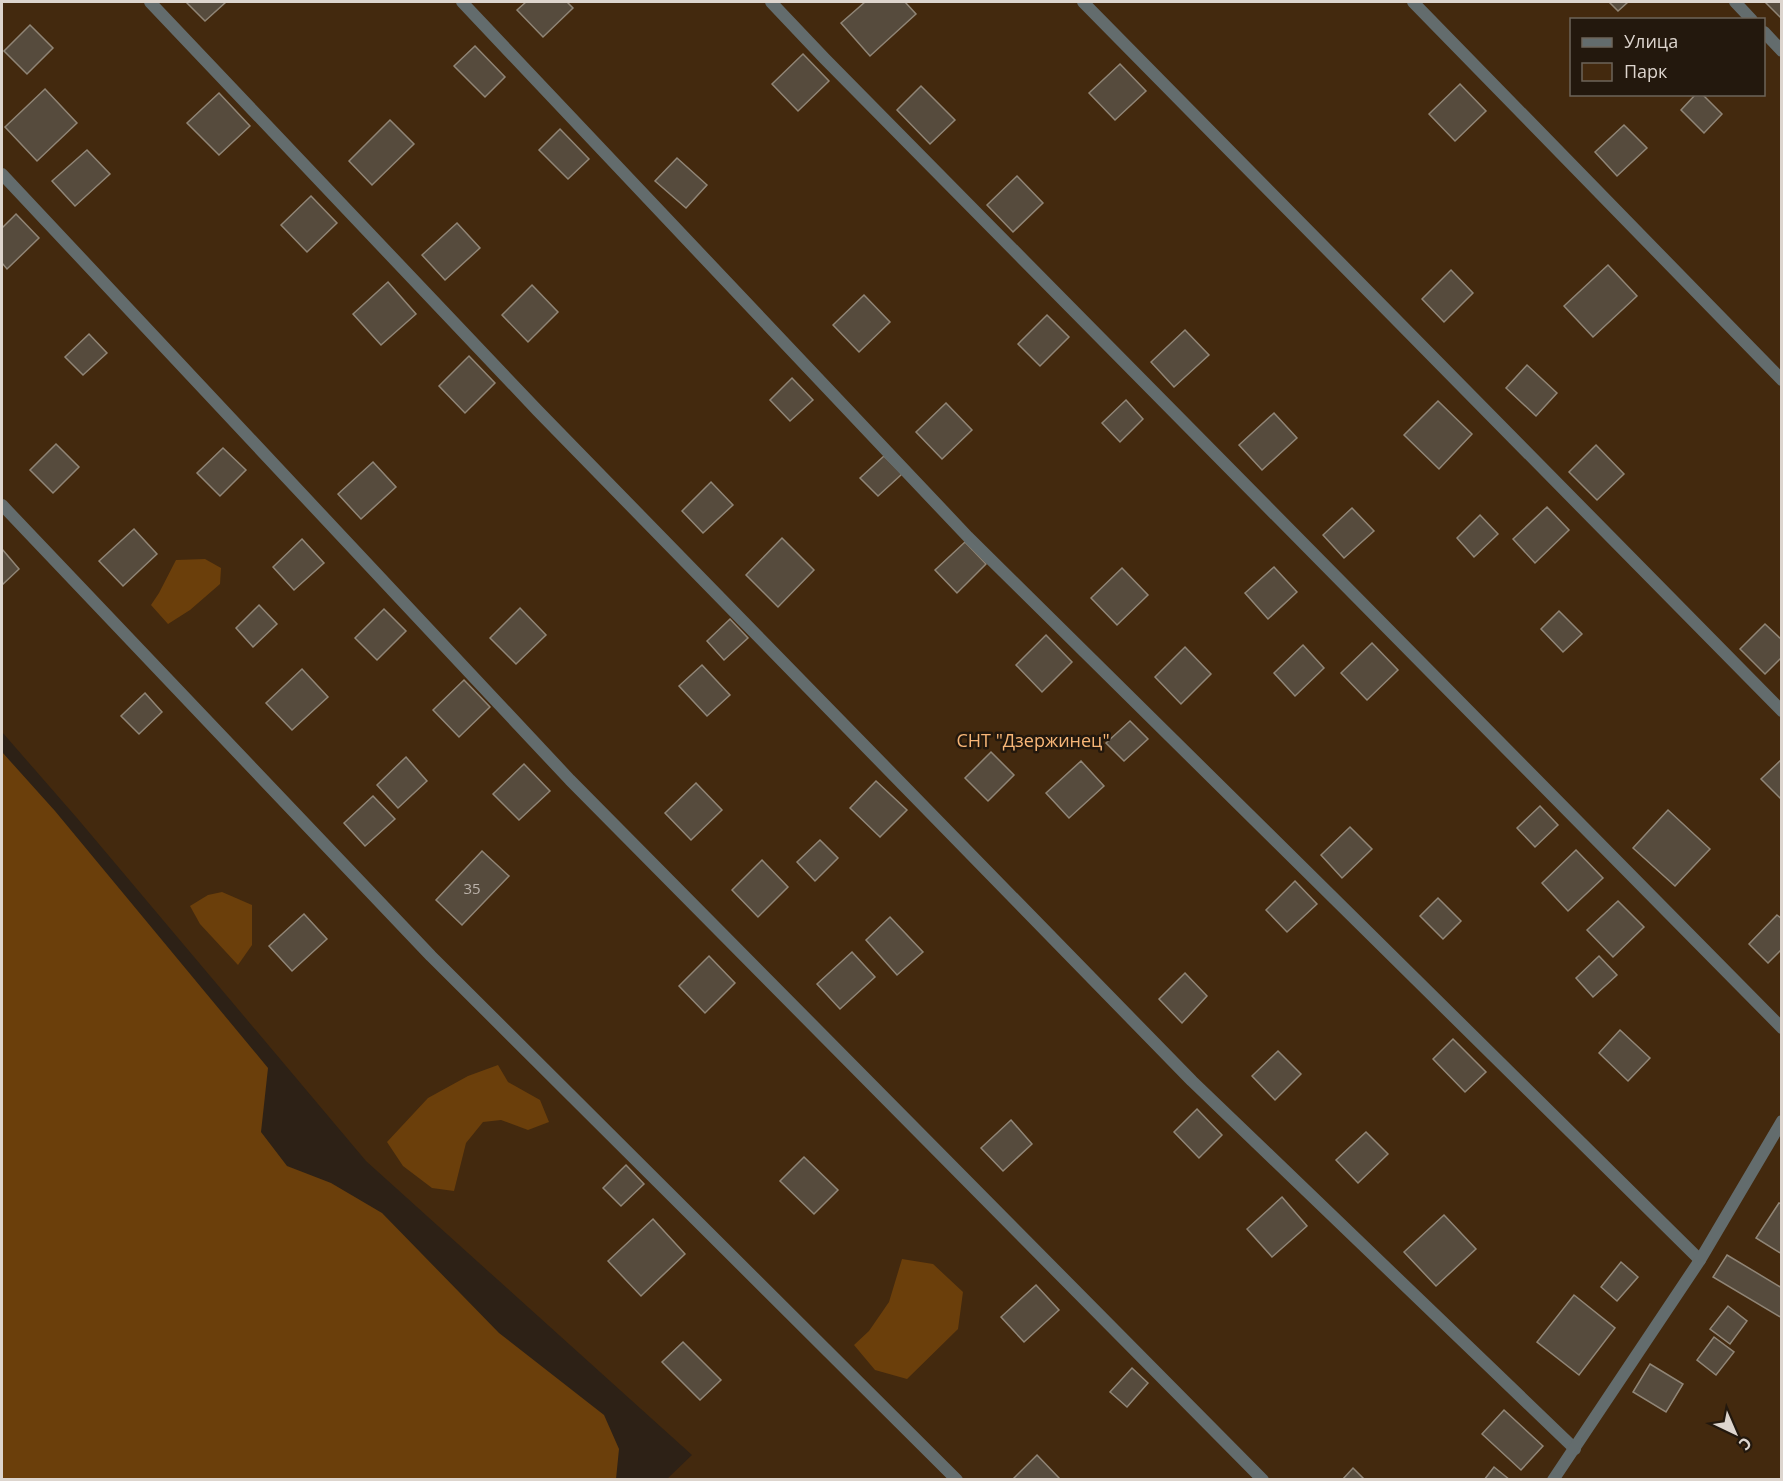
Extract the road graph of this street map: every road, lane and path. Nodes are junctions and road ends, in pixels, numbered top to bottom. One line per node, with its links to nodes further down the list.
1 (150, 2): 17 (street)
2 (462, 2): 16 (street)
3 (771, 2): 14 (street)
4 (1083, 2): 13 (street)
5 (1413, 2): 11 (street)
6 (1735, 2): 7 (street)
7 (1750, 18)
8 (1765, 33): 9 (street)
9 (1782, 51)
10 (2, 174): 19 (street)
11 (1782, 380)
12 (2, 505): 18 (street)
13 (1782, 711)
14 (1782, 1028)
15 (1782, 1121): 16 (street)
16 (1700, 1260): 17 (street)
17 (1575, 1449): 20 (street)
18 (957, 1479)
19 (1263, 1479)
20 (1553, 1479)

